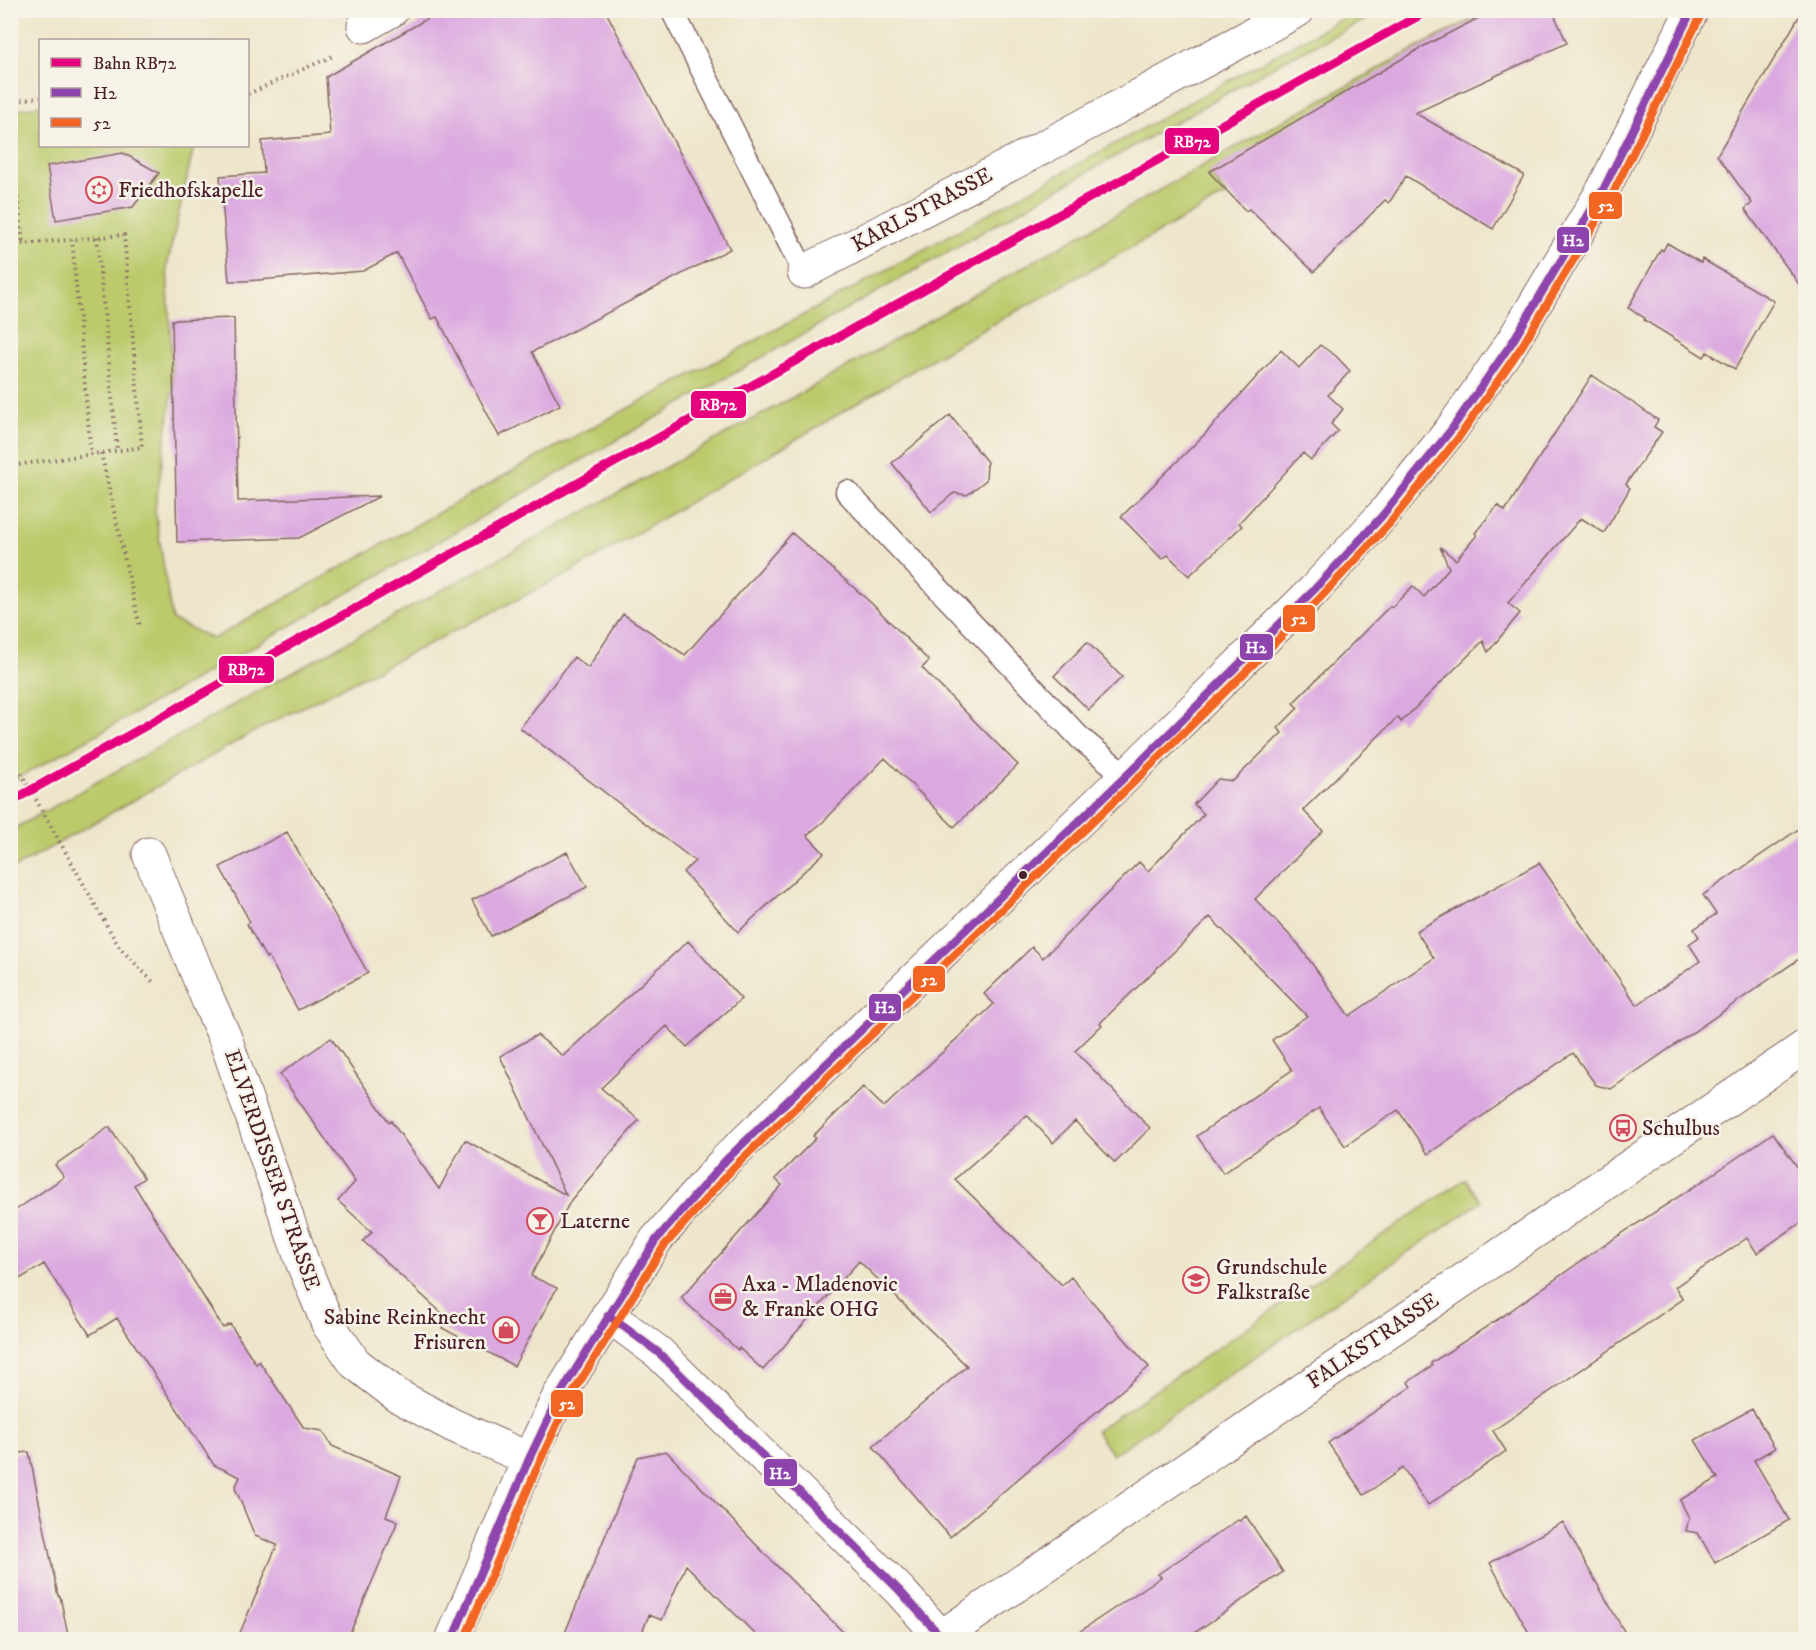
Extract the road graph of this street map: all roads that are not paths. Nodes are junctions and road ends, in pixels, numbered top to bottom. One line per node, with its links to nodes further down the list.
1 (672, 10): 4 (lane, KARLSTRASSE)
2 (1298, 10): 4 (street, KARLSTRASSE)
3 (1692, 10): 6 (street)
4 (804, 272)
5 (848, 492): 6 (lane)
6 (1126, 776): 9 (street)
7 (149, 854): 10 (street, ELVERDISSER STRASSE)
8 (1806, 1046): 11 (street, FALKSTRASSE)
9 (608, 1315): 10 (street); 11 (street)
10 (529, 1459): 12 (street)
11 (943, 1638)
12 (452, 1640)

